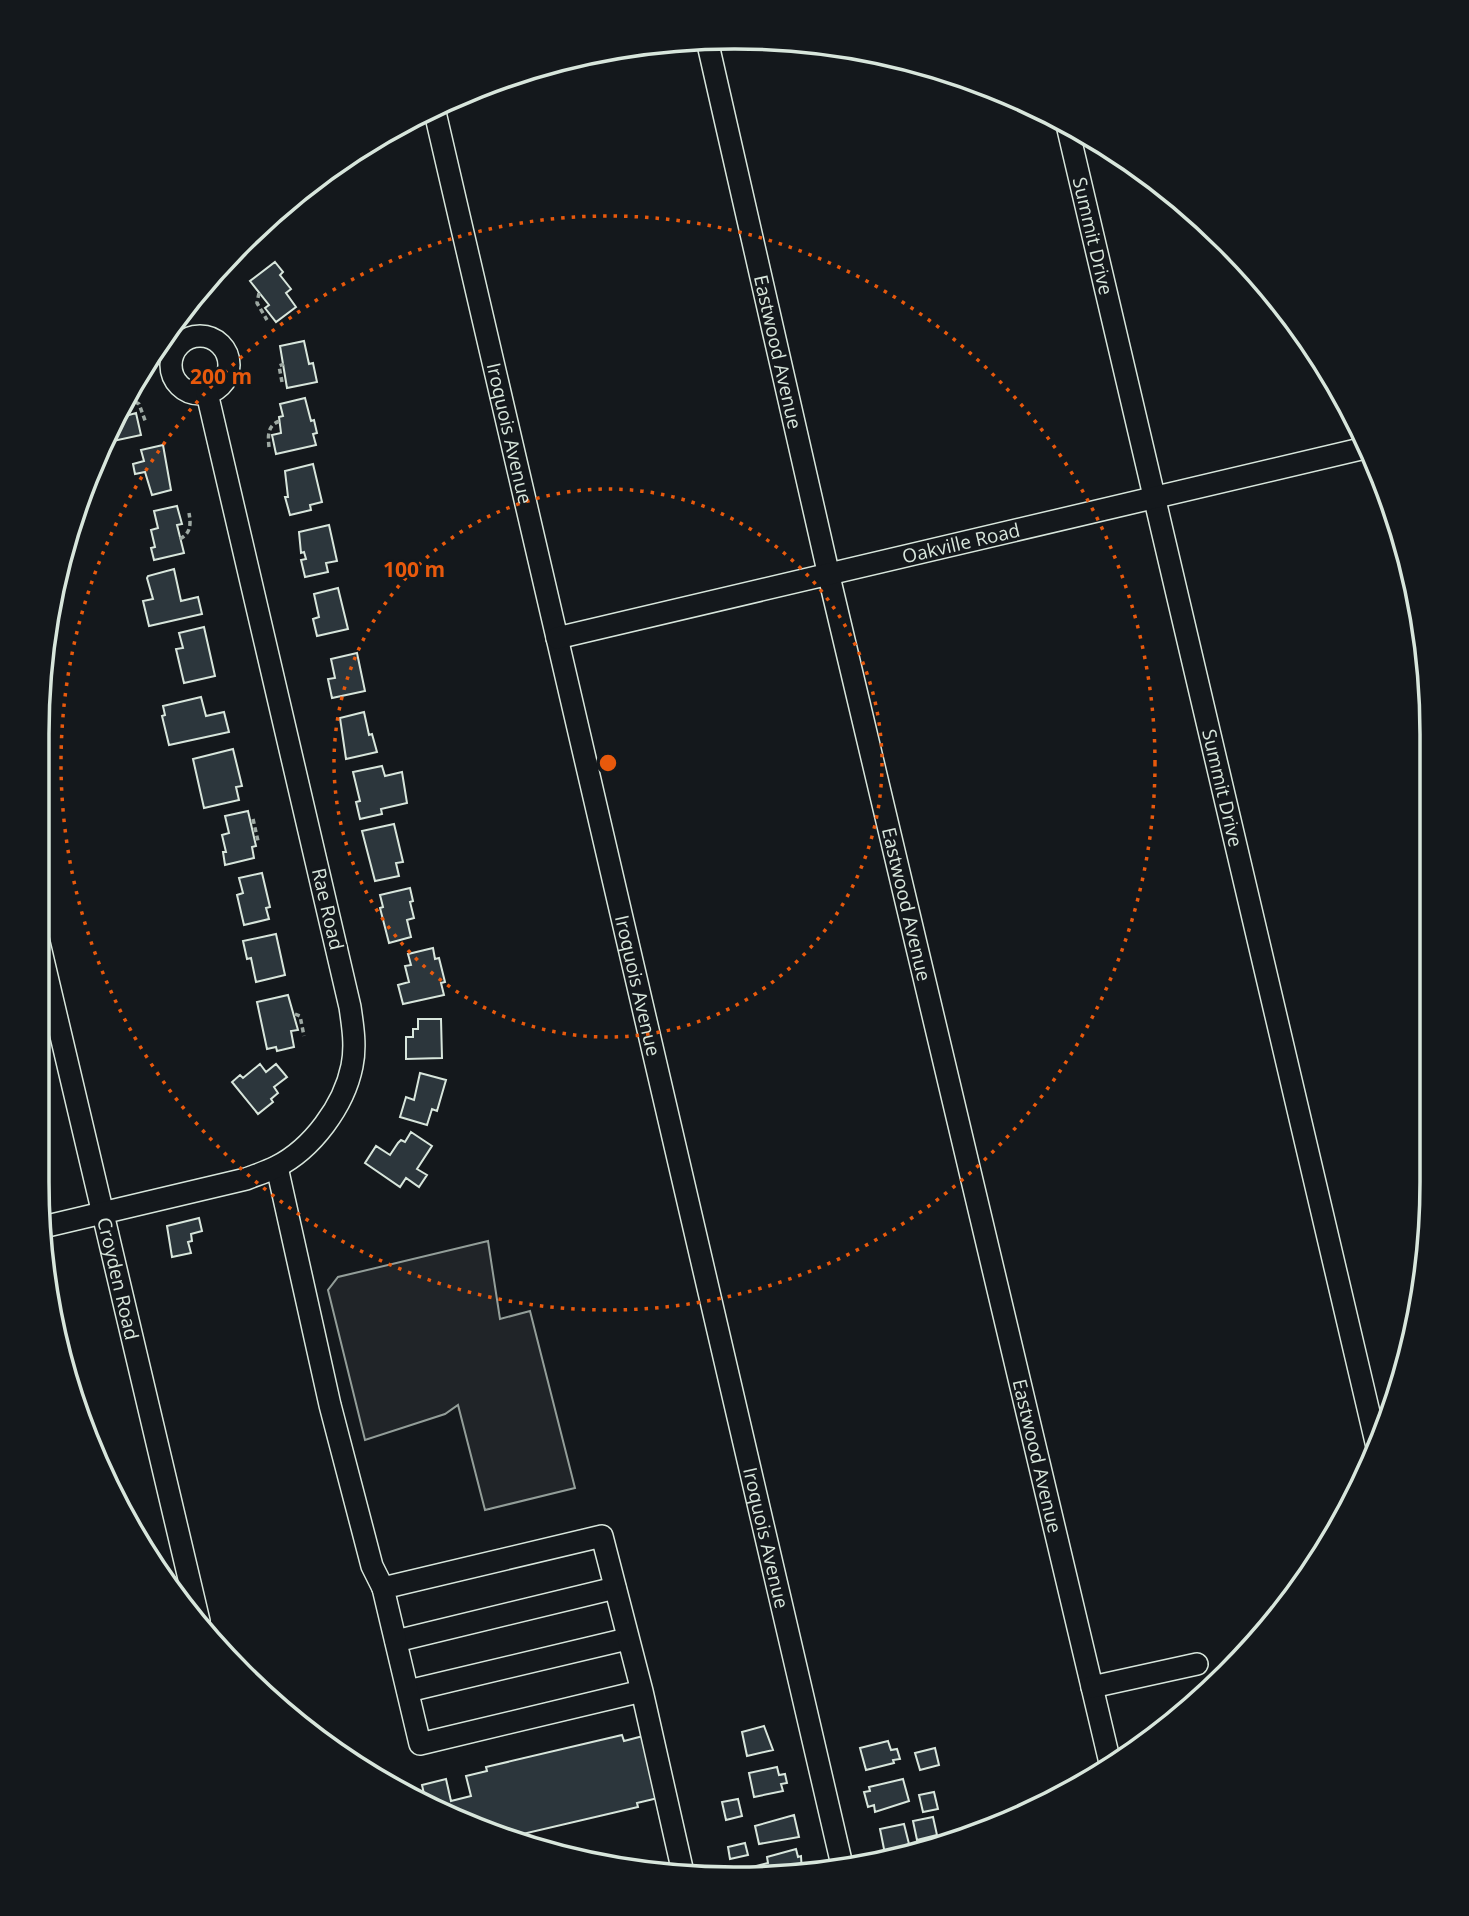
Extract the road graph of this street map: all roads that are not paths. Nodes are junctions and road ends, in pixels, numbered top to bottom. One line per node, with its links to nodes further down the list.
1 (709, 50): 7 (street, Eastwood Avenue)
2 (436, 118): 8 (street, Iroquois Avenue)
3 (1070, 137): 6 (street, Summit Drive)
4 (207, 393): 10 (street, Rae Road)
5 (1358, 450): 6 (street, Oakville Road)
6 (1154, 497): 7 (street, Oakville Road); 13 (street, Summit Drive)
7 (829, 575): 8 (street, Oakville Road); 20 (street, Eastwood Avenue)
8 (557, 638): 24 (street, Iroquois Avenue)
9 (49, 985): 11 (street, Croyden Road)
10 (277, 1167): 11 (street, Rae Road); 14 (street)
11 (103, 1213): 12 (street, Rae Road); 16 (street, Croyden Road)
12 (50, 1225)
13 (1373, 1430)
14 (383, 1588): 15 (street); 18 (street)
15 (615, 1588): 17 (street); 18 (street)
16 (196, 1605)
17 (627, 1639): 21 (street); 22 (street)
18 (396, 1641): 21 (street)
19 (1197, 1664): 20 (street)
20 (1092, 1687): 23 (street, Eastwood Avenue)
21 (408, 1690): 22 (street)
22 (642, 1691): 25 (street)
23 (1108, 1755)
24 (840, 1858)
25 (681, 1865)

